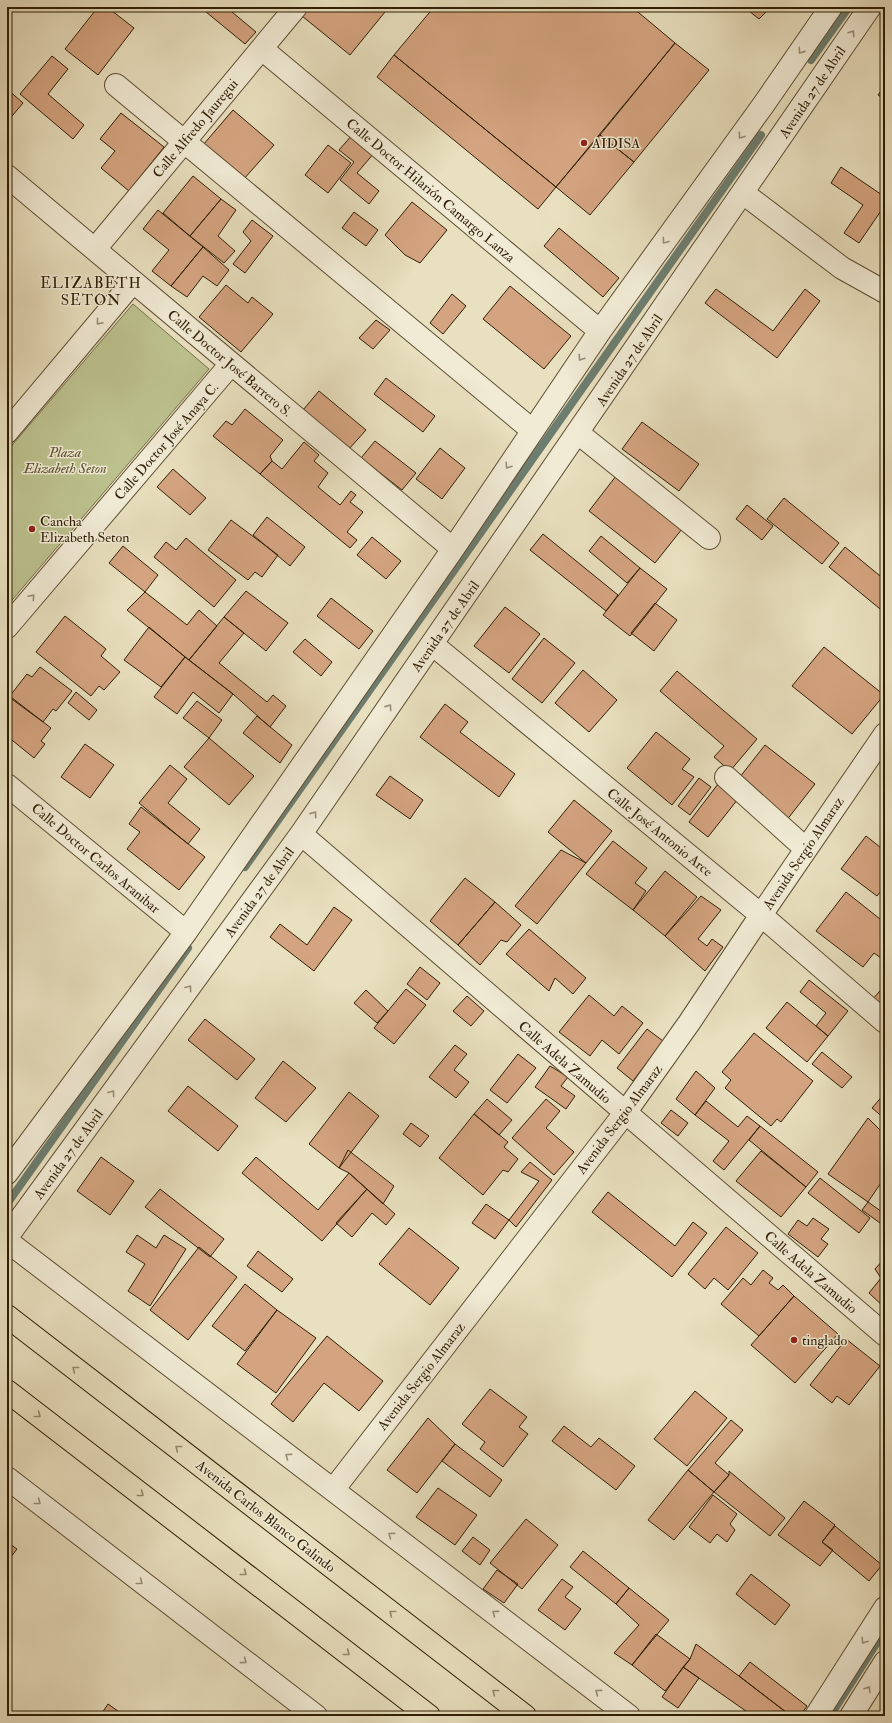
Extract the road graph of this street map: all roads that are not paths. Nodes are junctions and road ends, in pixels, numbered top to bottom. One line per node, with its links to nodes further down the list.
1 (296, 7): 4 (street, Calle Alfredo Jauregui)
2 (831, 7): 6 (street, one-way to 6)
3 (870, 7): 7 (street, Avenida 27 de Abril, one-way to 3)
4 (262, 49): 8 (street, Calle Alfredo Jauregui); 14 (street, Calle Doctor Hilarión Camargo Lanza)
5 (116, 85): 8 (street)
6 (764, 104): 7 (street); 14 (street, one-way to 14)
7 (791, 123): 10 (street, Avenida 27 de Abril)
8 (184, 142): 11 (street, Calle Alfredo Jauregui); 16 (street)
9 (7, 176): 11 (street, Calle Doctor José Barrero S.)
10 (743, 192): 13 (street); 18 (street, Avenida 27 de Abril)
11 (95, 249): 12 (street, Calle Doctor José Barrero S.)
12 (134, 282): 15 (street, Calle Doctor José Barrero S.); 17 (street, one-way to 17)
13 (885, 292)
14 (600, 331): 16 (street, one-way to 16)
15 (231, 364): 20 (street, Calle Doctor José Barrero S.); 21 (street, Calle Doctor José Anaya C., one-way to 15)
16 (532, 430): 20 (street, one-way to 20)
17 (7, 432)
18 (578, 433): 19 (street); 22 (street, Avenida 27 de Abril)
19 (709, 538)
20 (453, 549): 29 (street)
21 (7, 627)
22 (432, 644): 26 (street, Avenida 27 de Abril, one-way to 22); 28 (street, Calle José Antonio Arce)
23 (885, 734): 27 (street, Avenida Sergio Almaraz)
24 (726, 777): 27 (street)
25 (7, 785): 29 (street, Calle Doctor Carlos Aranibar)
26 (301, 834): 31 (street, Calle Adela Zamudio); 33 (street, Avenida 27 de Abril, one-way to 26)
27 (806, 849): 28 (street, Avenida Sergio Almaraz)
28 (761, 915): 30 (street, Calle José Antonio Arce); 31 (street, Avenida Sergio Almaraz)
29 (186, 932): 32 (street)
30 (885, 1022)
31 (625, 1113): 36 (street, Calle Adela Zamudio); 39 (street, Avenida Sergio Almaraz)
32 (7, 1173)
33 (7, 1237)
34 (7, 1241): 39 (street, one-way to 34)
35 (7, 1316): 44 (highway, Avenida Carlos Blanco Galindo, one-way to 35)
36 (885, 1335)
37 (7, 1391): 43 (highway, one-way to 43)
38 (7, 1478): 42 (street, one-way to 42)
39 (333, 1490): 45 (street, one-way to 39)
40 (885, 1608): 46 (street, one-way to 46)
41 (885, 1662): 47 (street, one-way to 41)
42 (316, 1716)
43 (429, 1716)
44 (525, 1716)
45 (629, 1716)
46 (816, 1716)
47 (851, 1716)

